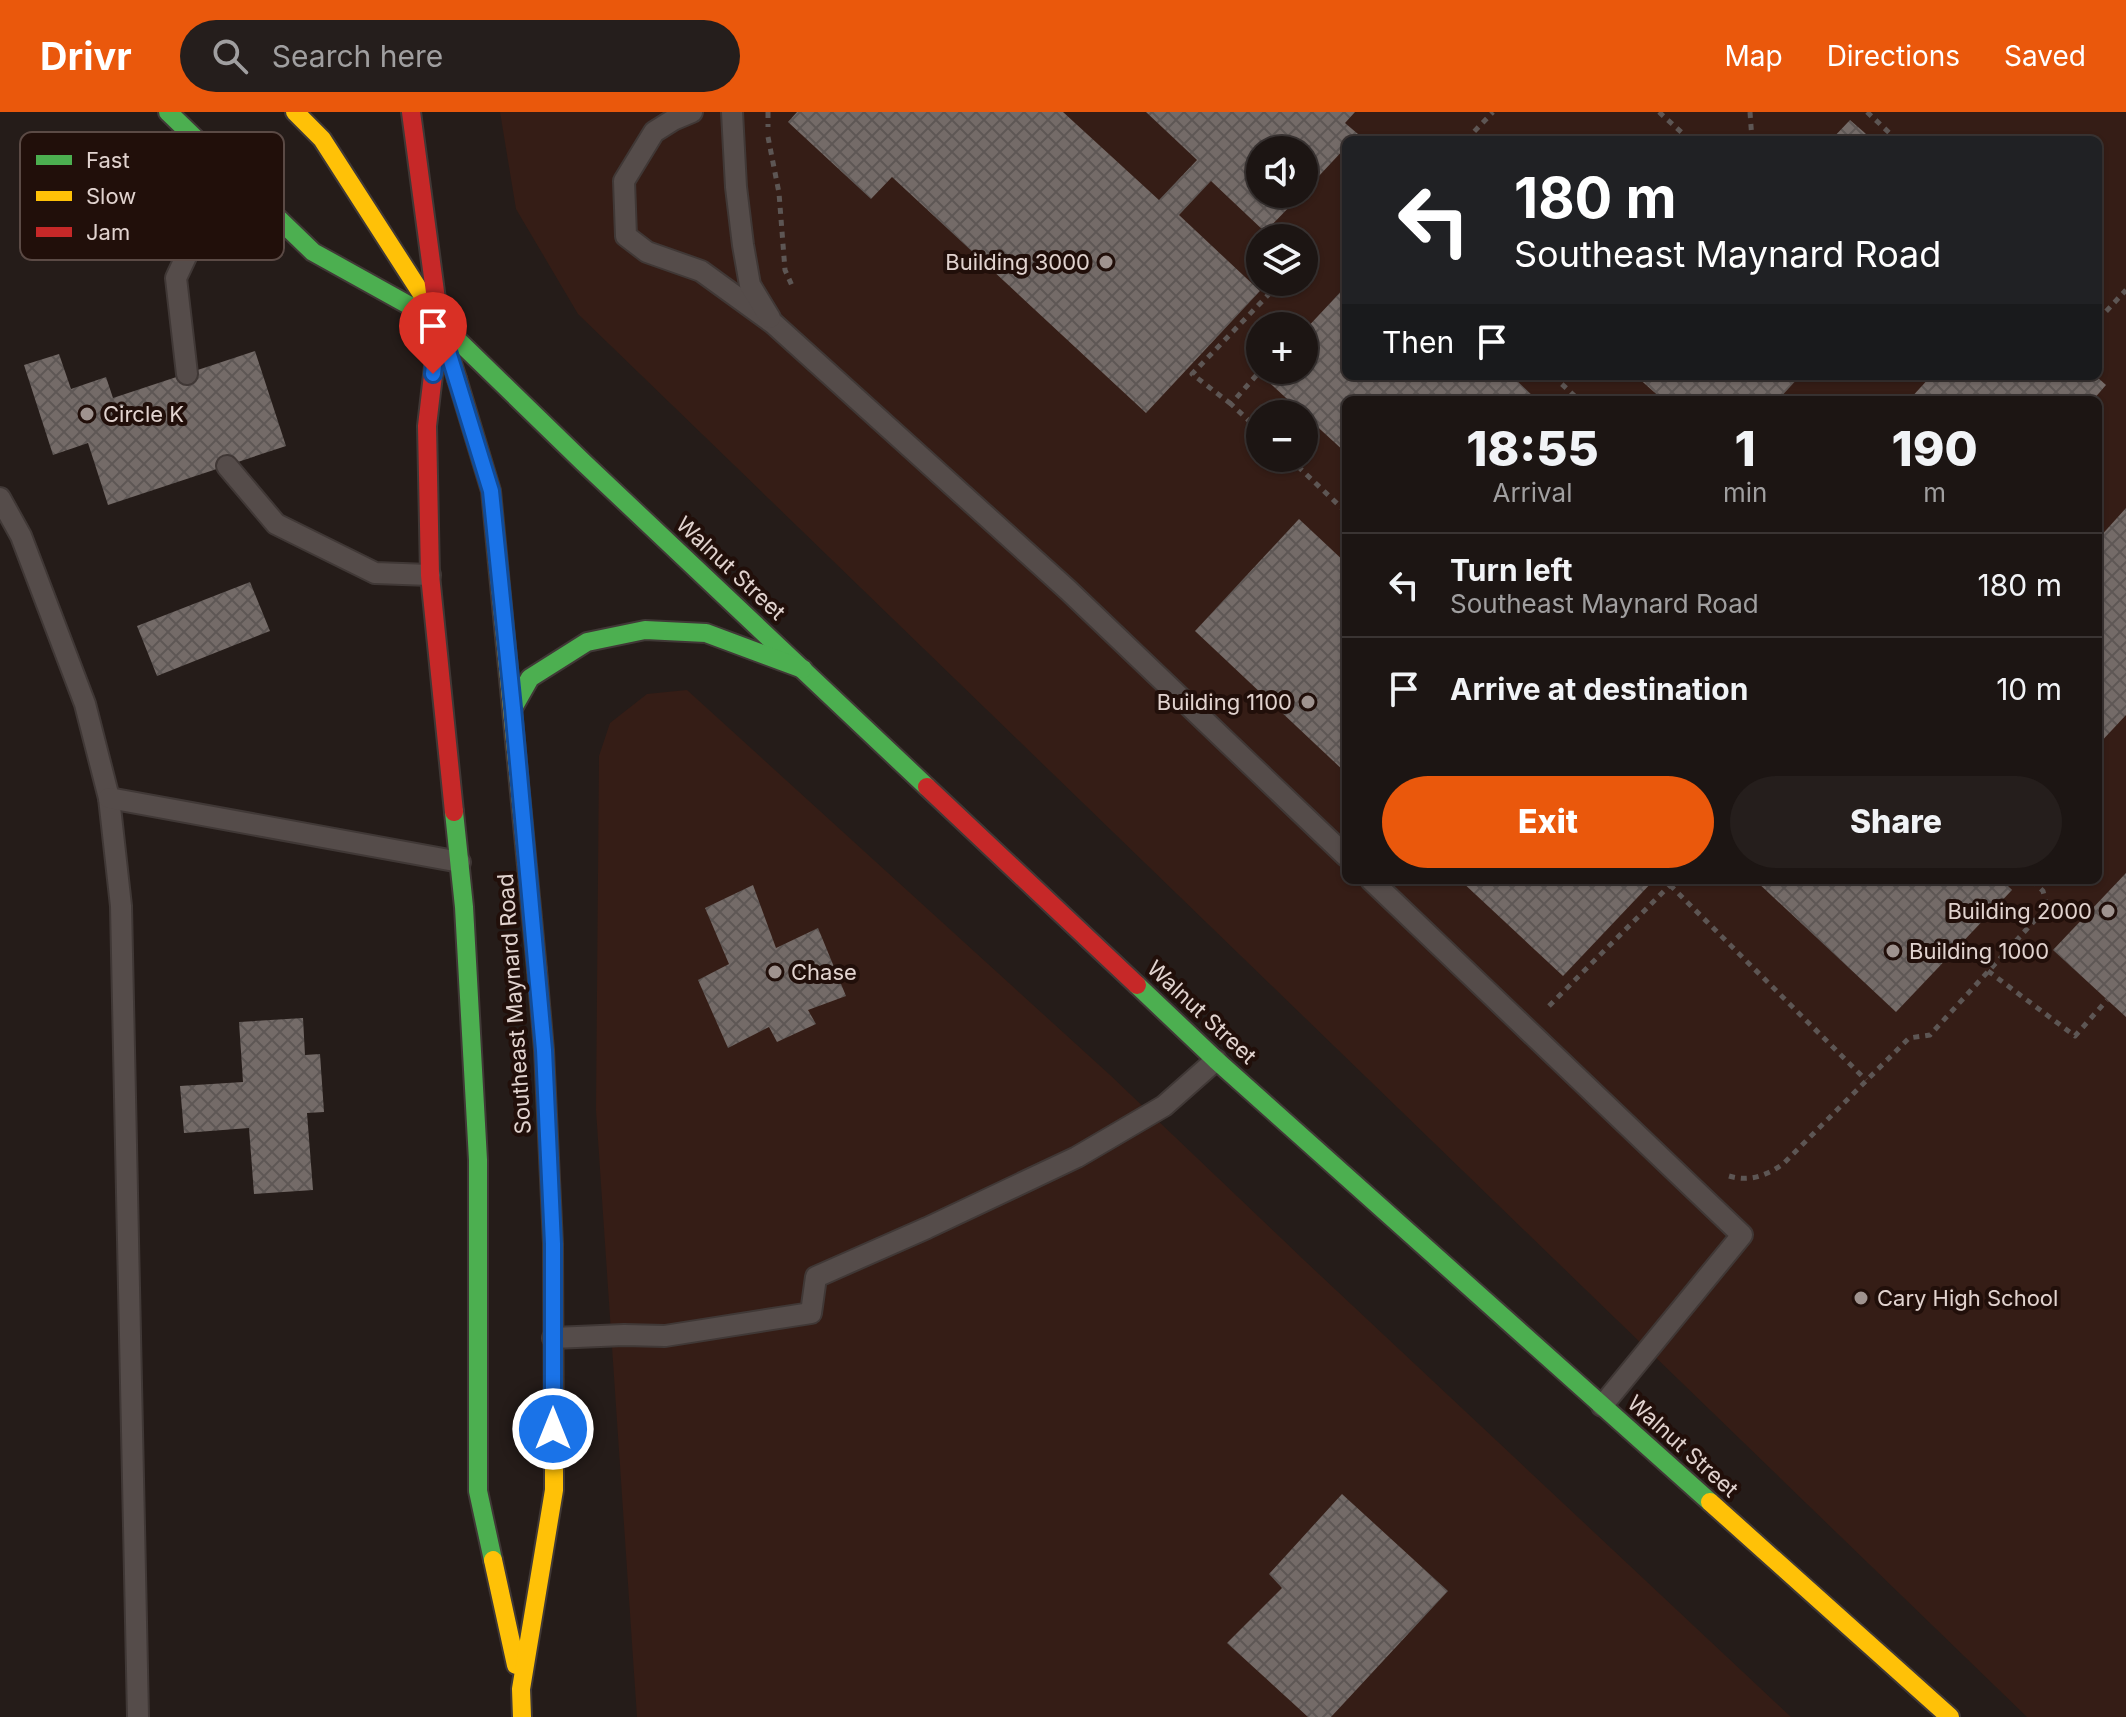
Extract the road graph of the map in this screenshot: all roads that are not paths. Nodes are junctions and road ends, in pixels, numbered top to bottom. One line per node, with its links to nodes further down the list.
1 (168, 112): 6 (main road, Walnut Street)
2 (295, 112): 9 (main road, Walnut Street)
3 (411, 112): 9 (main road, Southeast Maynard Road)
4 (692, 112): 10 (lane)
5 (732, 112): 10 (lane)
6 (189, 132)
7 (284, 224): 9 (main road, Walnut Street)
8 (184, 260): 11 (lane)
9 (439, 322): 14 (main road, Southeast Maynard Road); 15 (main road, Walnut Street); 16 (main road, Southeast Maynard Road)
10 (774, 324): 18 (lane)
11 (187, 374)
12 (227, 466): 14 (lane)
13 (0, 498): 17 (lane)
14 (430, 575): 19 (main road, Southeast Maynard Road)
15 (803, 669): 16 (main road); 21 (main road, Walnut Street)
16 (513, 708): 22 (main road, Southeast Maynard Road)
17 (109, 798): 19 (lane); 25 (lane)
18 (1342, 852)
19 (460, 862): 24 (main road, Southeast Maynard Road)
20 (1375, 884): 23 (lane)
21 (1216, 1060): 22 (lane); 23 (main road, Walnut Street)
22 (553, 1338): 24 (main road, Southeast Maynard Road)
23 (1602, 1406): 27 (main road, Walnut Street)
24 (521, 1689): 26 (main road, Southeast Maynard Road)
25 (138, 1717)
26 (522, 1717)
27 (1950, 1717)

